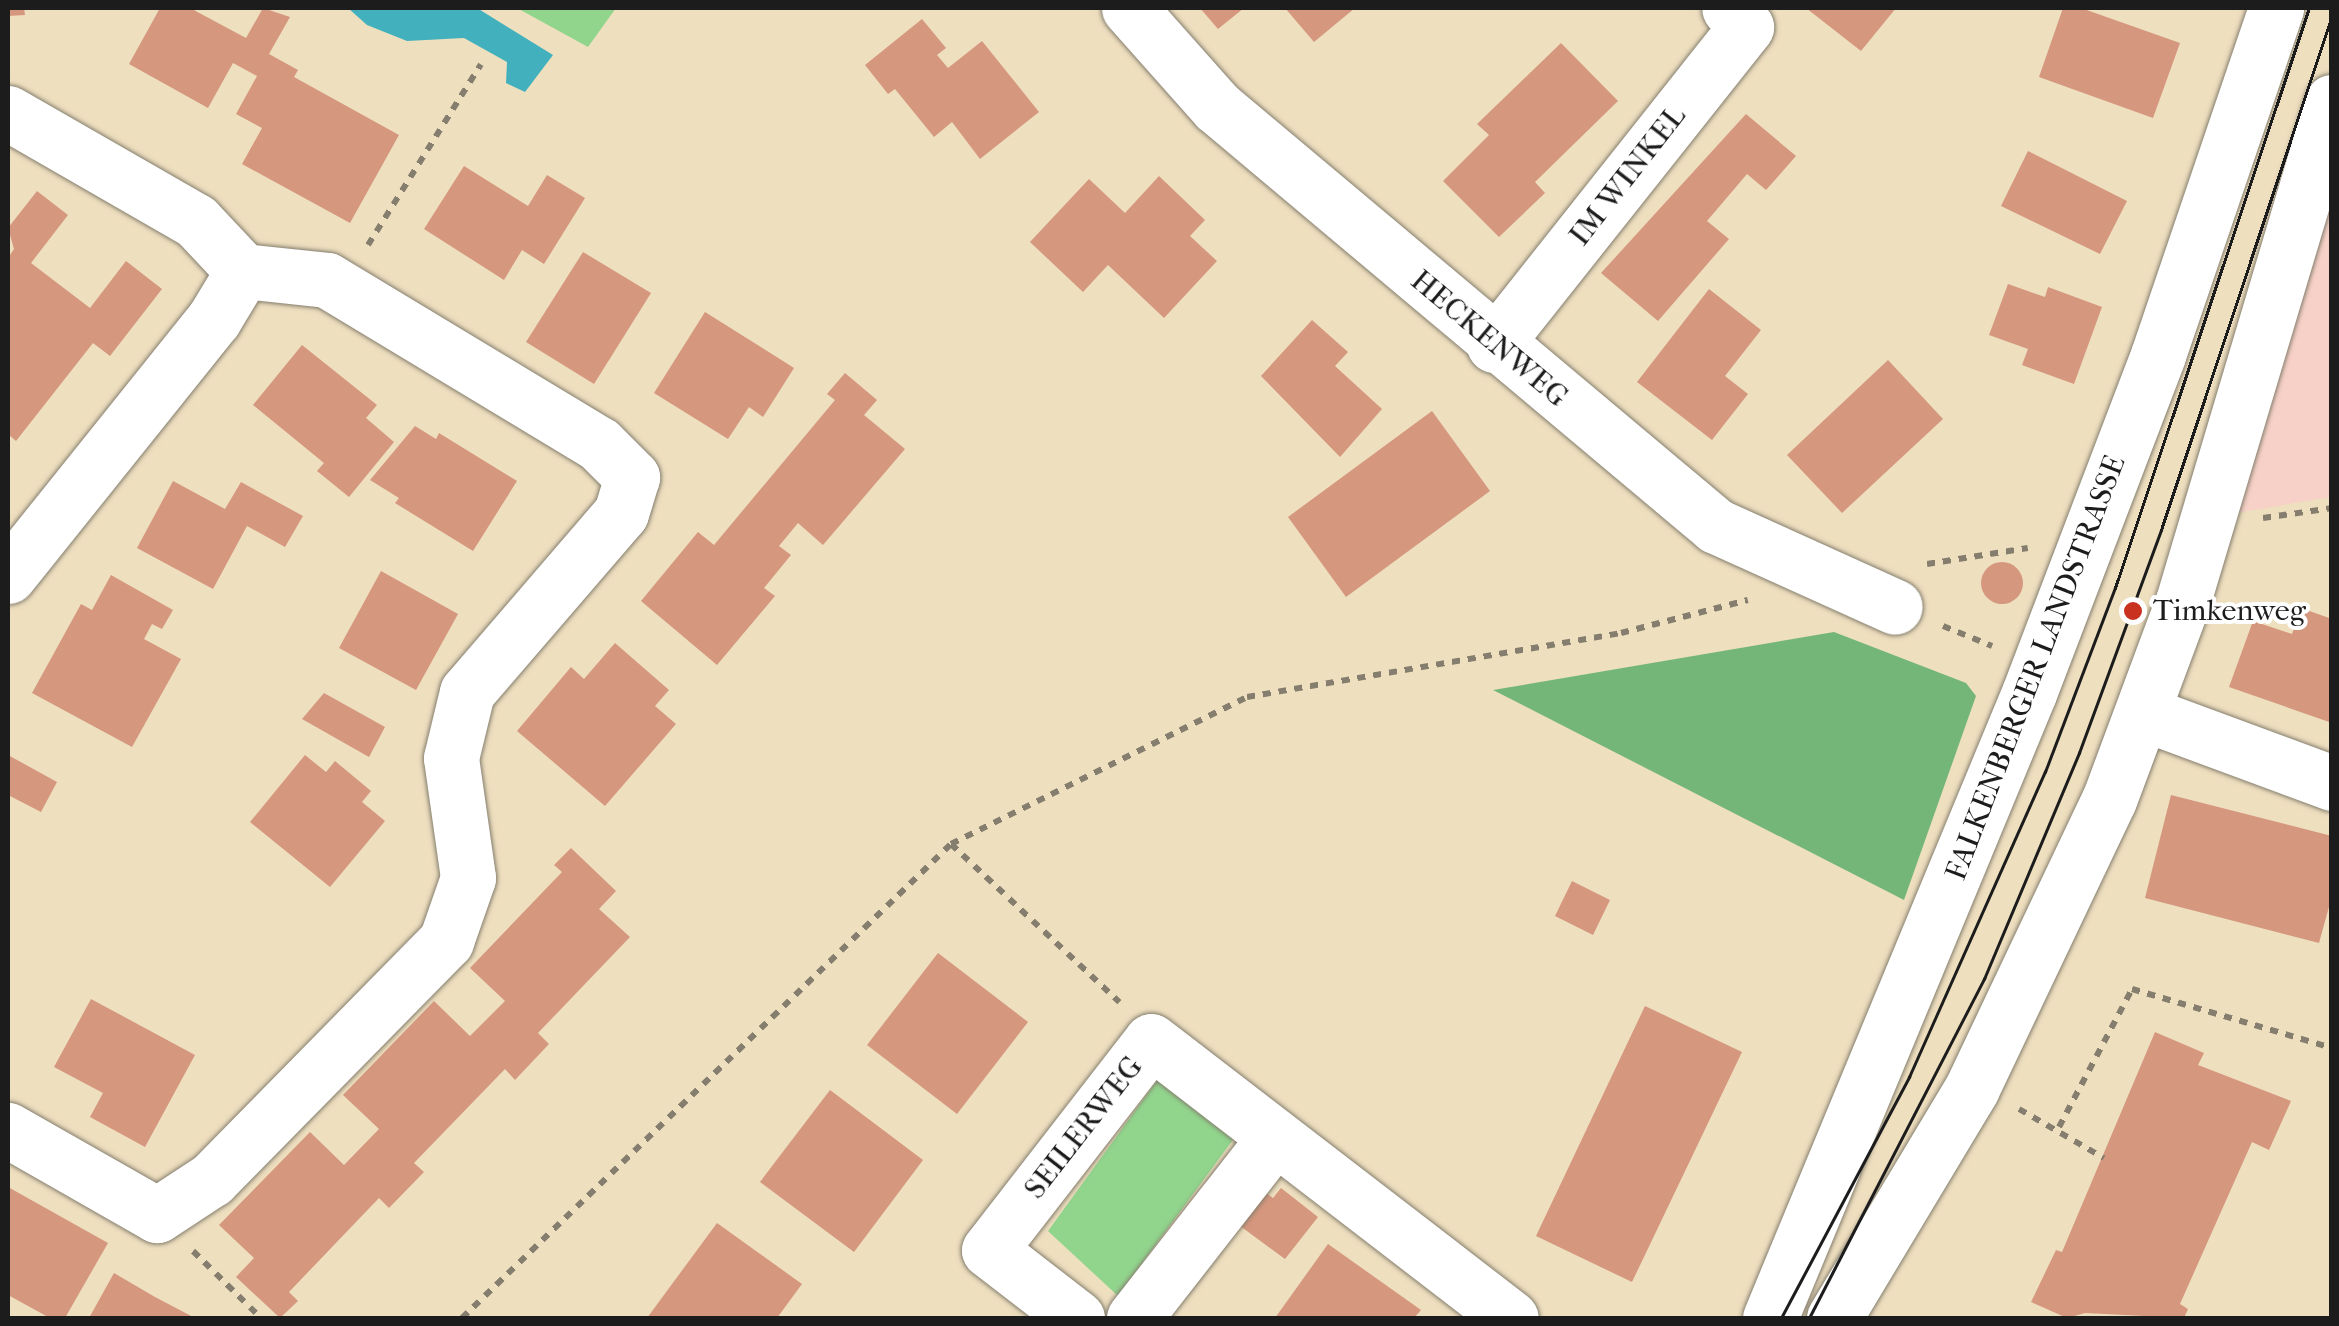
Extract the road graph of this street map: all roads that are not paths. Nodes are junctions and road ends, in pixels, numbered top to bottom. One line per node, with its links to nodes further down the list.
1 (1129, 8): 7 (street, HECKENWEG)
2 (1729, 8): 7 (street, IM WINKEL)
3 (2276, 8): 17 (street, FALKENBERGER LANDSTRASSE)
4 (2332, 102): 10 (street)
5 (8, 113): 6 (street)
6 (243, 271): 8 (street); 12 (street)
7 (1494, 346): 9 (street, HECKENWEG)
8 (8, 576)
9 (1895, 607)
10 (2142, 714): 11 (street); 18 (street)
11 (2332, 783)
12 (8, 1130)
13 (1273, 1140): 14 (street, SEILERWEG); 15 (street); 16 (street, SEILERWEG)
14 (1077, 1318)
15 (1134, 1318)
16 (1511, 1318)
17 (1770, 1318)
18 (1834, 1318)

